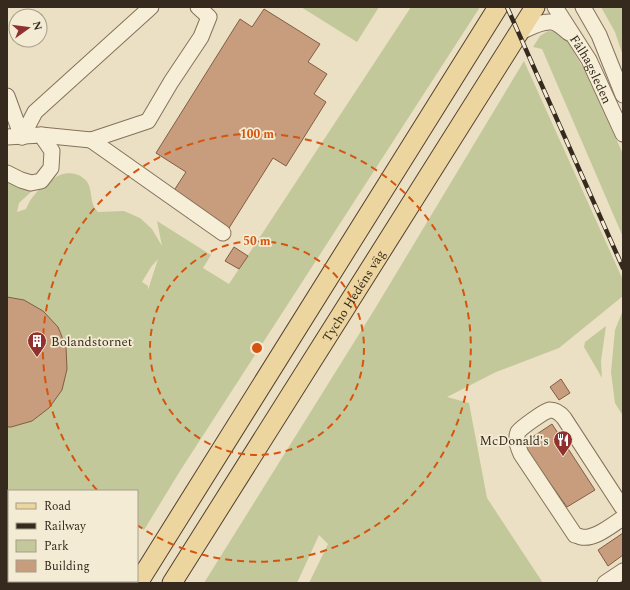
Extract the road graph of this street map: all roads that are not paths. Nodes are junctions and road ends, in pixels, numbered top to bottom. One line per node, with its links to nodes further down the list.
1 (151, 7): 14 (street)
2 (198, 7): 15 (street)
3 (498, 7): 21 (main road)
4 (535, 7): 7 (main road, Tycho Hedéns väg)
5 (555, 7): 8 (street, Fålhagsleden)
6 (583, 7): 9 (street, Fålhagsleden)
7 (518, 33): 8 (street); 22 (main road, Tycho Hedéns väg)
8 (574, 37): 11 (street, Fålhagsleden)
9 (623, 95)
10 (7, 96): 14 (street)
11 (621, 124)
12 (41, 135): 14 (street); 15 (street); 16 (street)
13 (7, 137): 14 (street)
14 (22, 137)
15 (91, 140): 17 (street)
16 (7, 173)
17 (223, 233)
18 (623, 507): 19 (street)
19 (623, 518)
20 (623, 572): 23 (street)
21 (138, 583)
22 (172, 583)
23 (605, 583)

